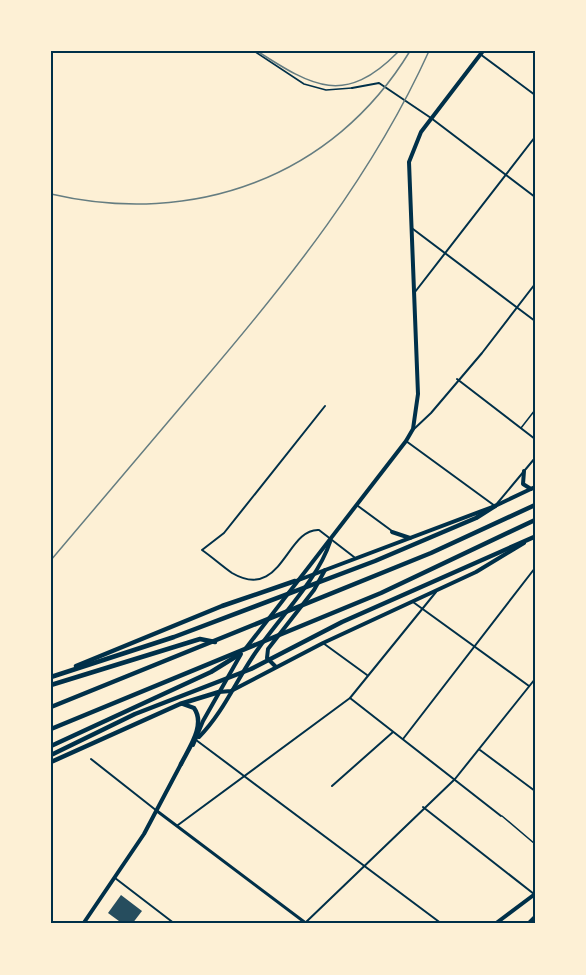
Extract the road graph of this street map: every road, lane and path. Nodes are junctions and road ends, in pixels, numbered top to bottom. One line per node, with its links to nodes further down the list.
1 (254, 51): 3 (lane)
2 (482, 53): 4 (street); 5 (main road)
3 (352, 88): 5 (street)
4 (535, 95)
5 (431, 118): 7 (street); 9 (main road)
6 (535, 137): 7 (street)
7 (506, 176): 8 (street); 10 (street)
8 (535, 197)
9 (411, 227): 10 (street); 12 (main road)
10 (446, 254): 12 (street); 13 (street)
11 (535, 284): 13 (street)
12 (413, 294): 19 (main road)
13 (517, 308): 14 (street); 15 (street)
14 (535, 321)
15 (457, 379): 18 (street); 19 (street)
16 (325, 406): 32 (street)
17 (535, 410): 18 (lane)
18 (520, 428): 20 (street)
19 (413, 429): 21 (main road)
20 (535, 439)
21 (406, 441): 26 (main road); 27 (street)
22 (535, 458): 23 (street)
23 (524, 471): 24 (main road); 27 (street)
24 (533, 488): 27 (main road)
25 (535, 505): 42 (highway)
26 (358, 506): 29 (street); 32 (main road)
27 (495, 506): 31 (main road); 48 (highway)
28 (535, 520): 45 (highway)
29 (392, 532): 31 (main road); 33 (main road)
30 (535, 537): 39 (main road); 66 (highway)
31 (411, 538): 33 (main road)
32 (331, 539): 34 (street); 37 (main road); 38 (main road)
33 (396, 543): 34 (main road)
34 (356, 559): 36 (main road)
35 (535, 568): 44 (street)
36 (326, 570): 37 (main road); 47 (main road)
37 (313, 574): 38 (main road); 50 (main road)
38 (296, 581): 46 (main road); 48 (highway)
39 (438, 589): 40 (main road); 41 (street)
40 (411, 600): 41 (street); 43 (main road)
41 (423, 608): 44 (street); 49 (street)
42 (215, 642): 53 (highway); 59 (highway)
43 (323, 643): 47 (main road); 49 (street)
44 (475, 645): 54 (street); 62 (street)
45 (253, 646): 60 (highway); 64 (highway)
46 (234, 664): 50 (main road); 56 (main road)
47 (276, 667): 52 (main road)
48 (51, 676)
49 (367, 676): 57 (street)
50 (238, 679): 52 (main road); 55 (main road)
51 (535, 679): 54 (street)
52 (247, 683): 55 (main road)
53 (51, 685)
54 (529, 686): 65 (street)
55 (231, 691): 56 (main road); 63 (main road)
56 (219, 692): 58 (highway); 63 (main road)
57 (350, 698): 61 (street); 70 (street)
58 (180, 704): 68 (highway); 69 (highway)
59 (51, 707)
60 (51, 729)
61 (393, 732): 62 (street); 72 (street)
62 (403, 739): 71 (street)
63 (196, 740): 69 (main road); 70 (street)
64 (51, 746)
65 (480, 750): 71 (street); 73 (street)
66 (51, 755)
67 (91, 759): 75 (street)
68 (51, 762)
69 (181, 764): 75 (main road)
70 (244, 775): 77 (street); 79 (street)
71 (455, 779): 74 (street); 76 (street)
72 (332, 786)
73 (535, 791)
74 (423, 807): 79 (street); 81 (street)
75 (157, 811): 77 (street); 80 (main road)
76 (501, 816): 78 (lane)
77 (178, 825): 85 (street)
78 (535, 844)
79 (365, 865): 85 (street); 86 (street)
80 (115, 878): 83 (main road); 84 (street)
81 (535, 894): 87 (main road)
82 (535, 916): 88 (main road)
83 (82, 924)
84 (174, 924)
85 (305, 924)
86 (442, 924)
87 (495, 924)
88 (528, 924)

